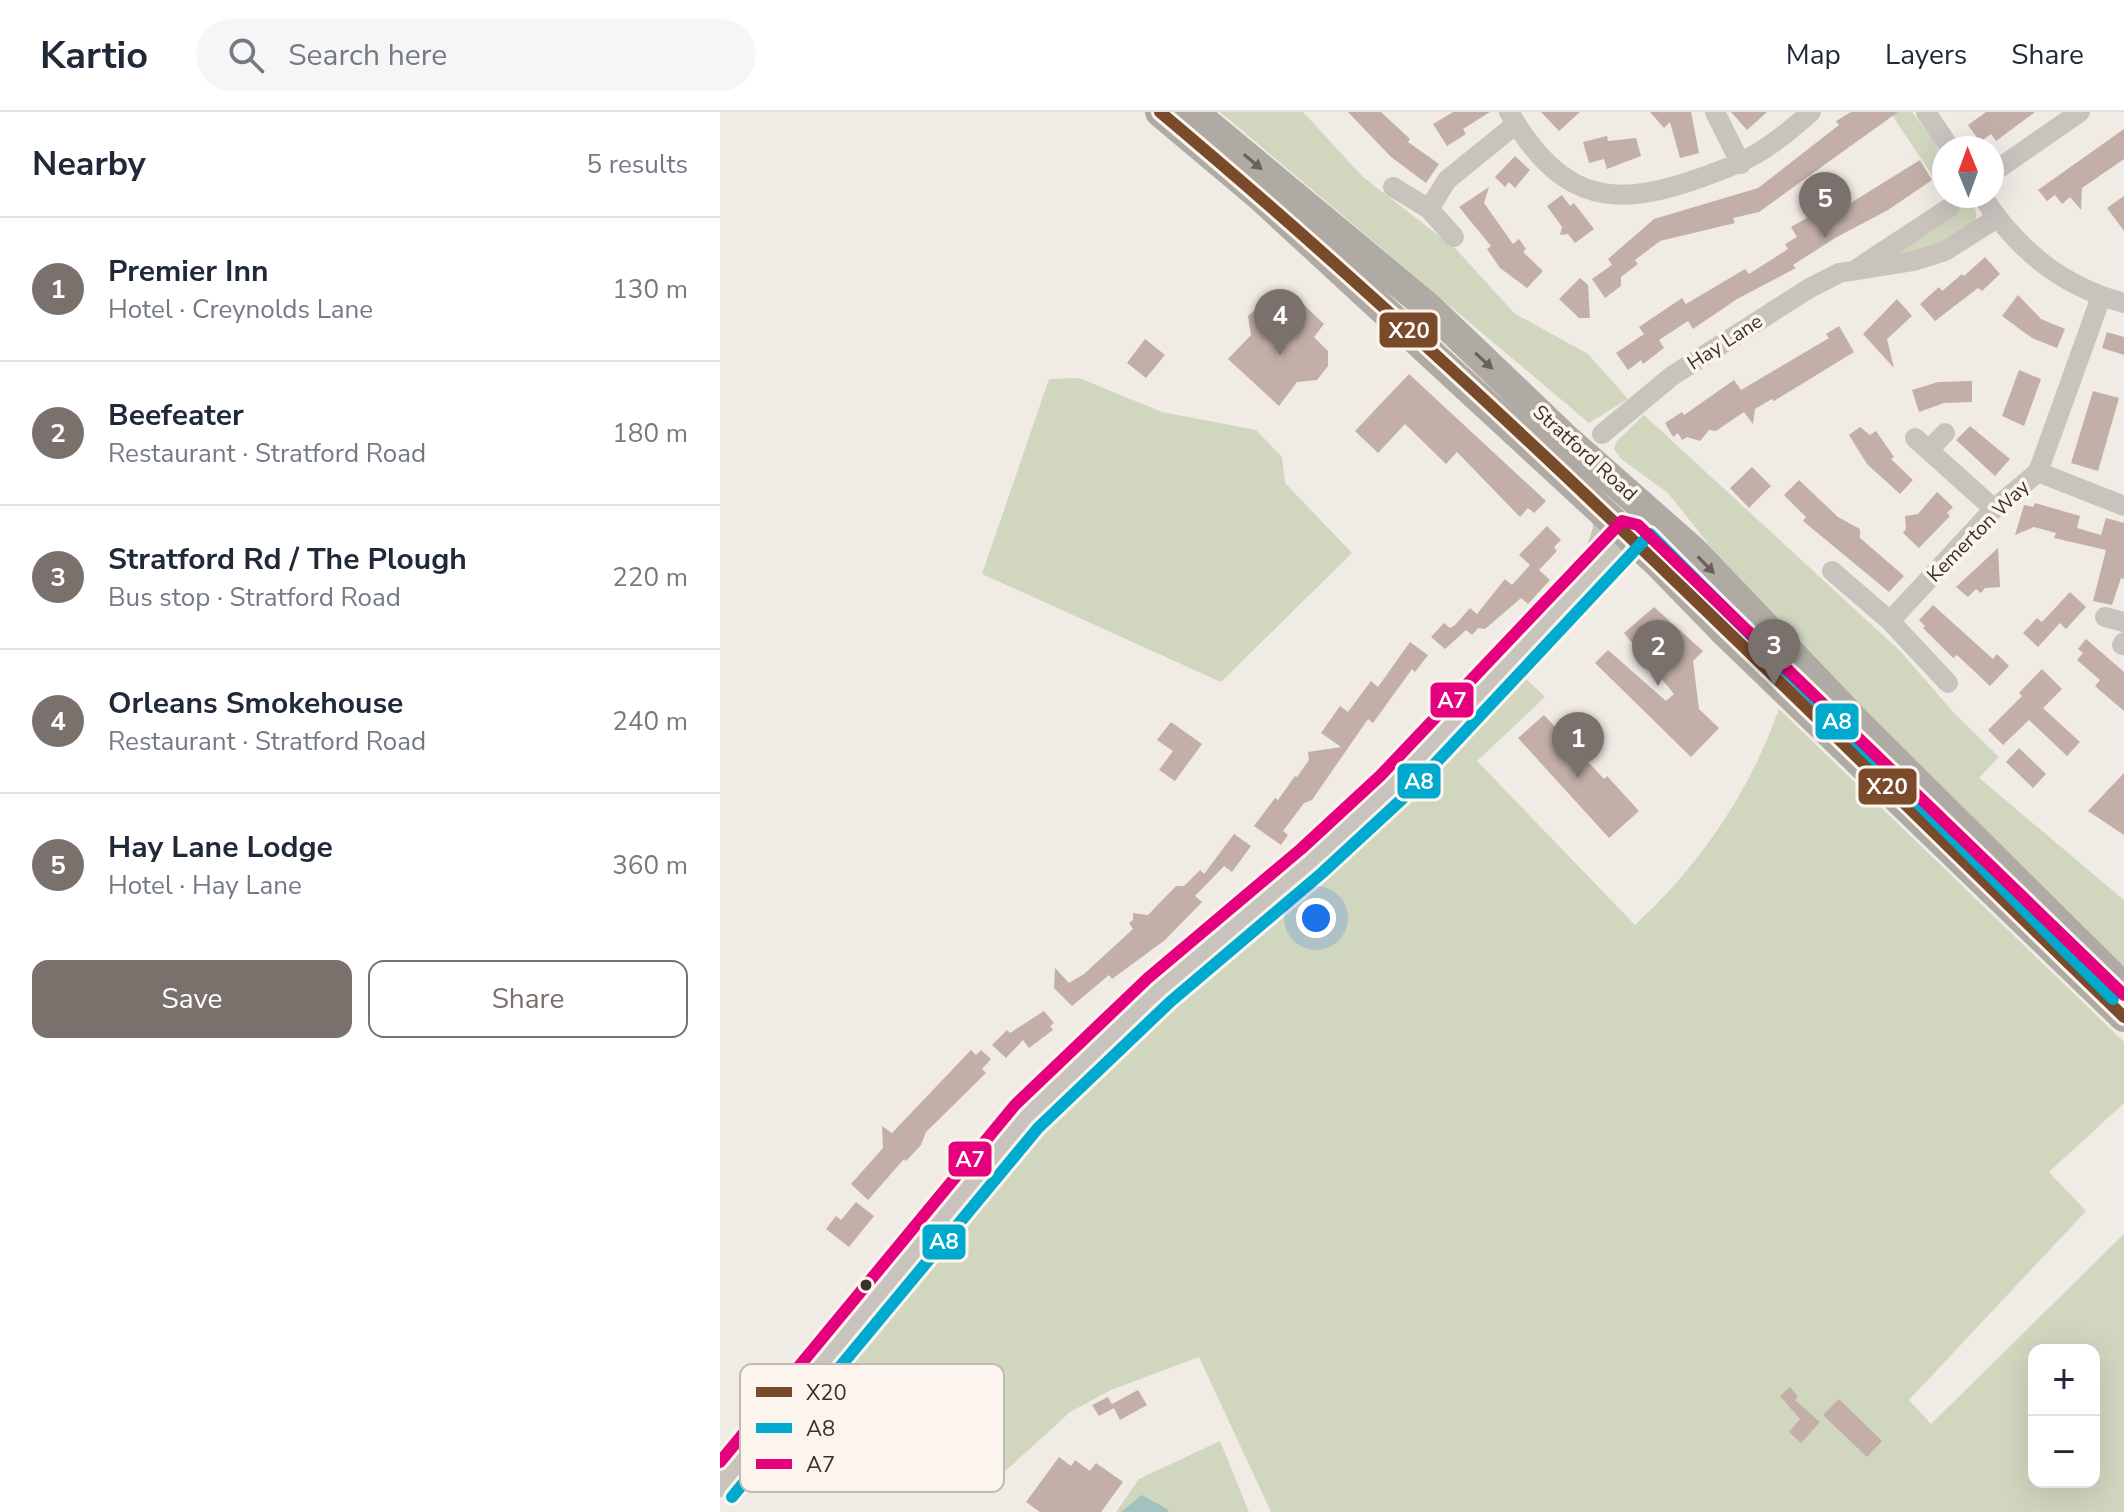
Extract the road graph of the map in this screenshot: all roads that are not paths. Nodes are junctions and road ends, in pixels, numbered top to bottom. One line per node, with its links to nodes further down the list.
1 (1160, 112): 25 (highway, Stratford Road)
2 (1193, 112): 26 (highway, Stratford Road, one-way to 26)
3 (1715, 112): 9 (street)
4 (1811, 112): 9 (street)
5 (1926, 112): 8 (street)
6 (2080, 112): 10 (street)
7 (1512, 118): 9 (street); 14 (street)
8 (1942, 136)
9 (1741, 164)
10 (2004, 165)
11 (1393, 187): 14 (street)
12 (1949, 208): 17 (street, Hay Lane)
13 (1990, 208): 15 (street)
14 (1429, 209): 16 (street)
15 (1997, 218): 17 (street, Hay Lane); 18 (street)
16 (1454, 237)
17 (1858, 268): 21 (street, Hay Lane)
18 (2101, 297): 19 (street); 22 (street, Kemerton Way)
19 (2124, 303)
20 (1945, 433): 24 (street)
21 (1602, 434)
22 (2038, 472): 23 (street); 24 (street, Kemerton Way)
23 (2124, 506)
24 (1994, 509): 29 (street, Kemerton Way)
25 (1602, 512): 26 (highway, Stratford Road); 28 (street)
26 (1638, 523): 28 (street); 31 (highway, Stratford Road, one-way to 31); 32 (highway, Stratford Road)
27 (1832, 571): 29 (street)
28 (1589, 573): 33 (street)
29 (1890, 621): 30 (street)
30 (1948, 683)
31 (2124, 988)
32 (2124, 1017)
33 (822, 1364)
34 (740, 1463): 35 (street)
35 (720, 1487)

